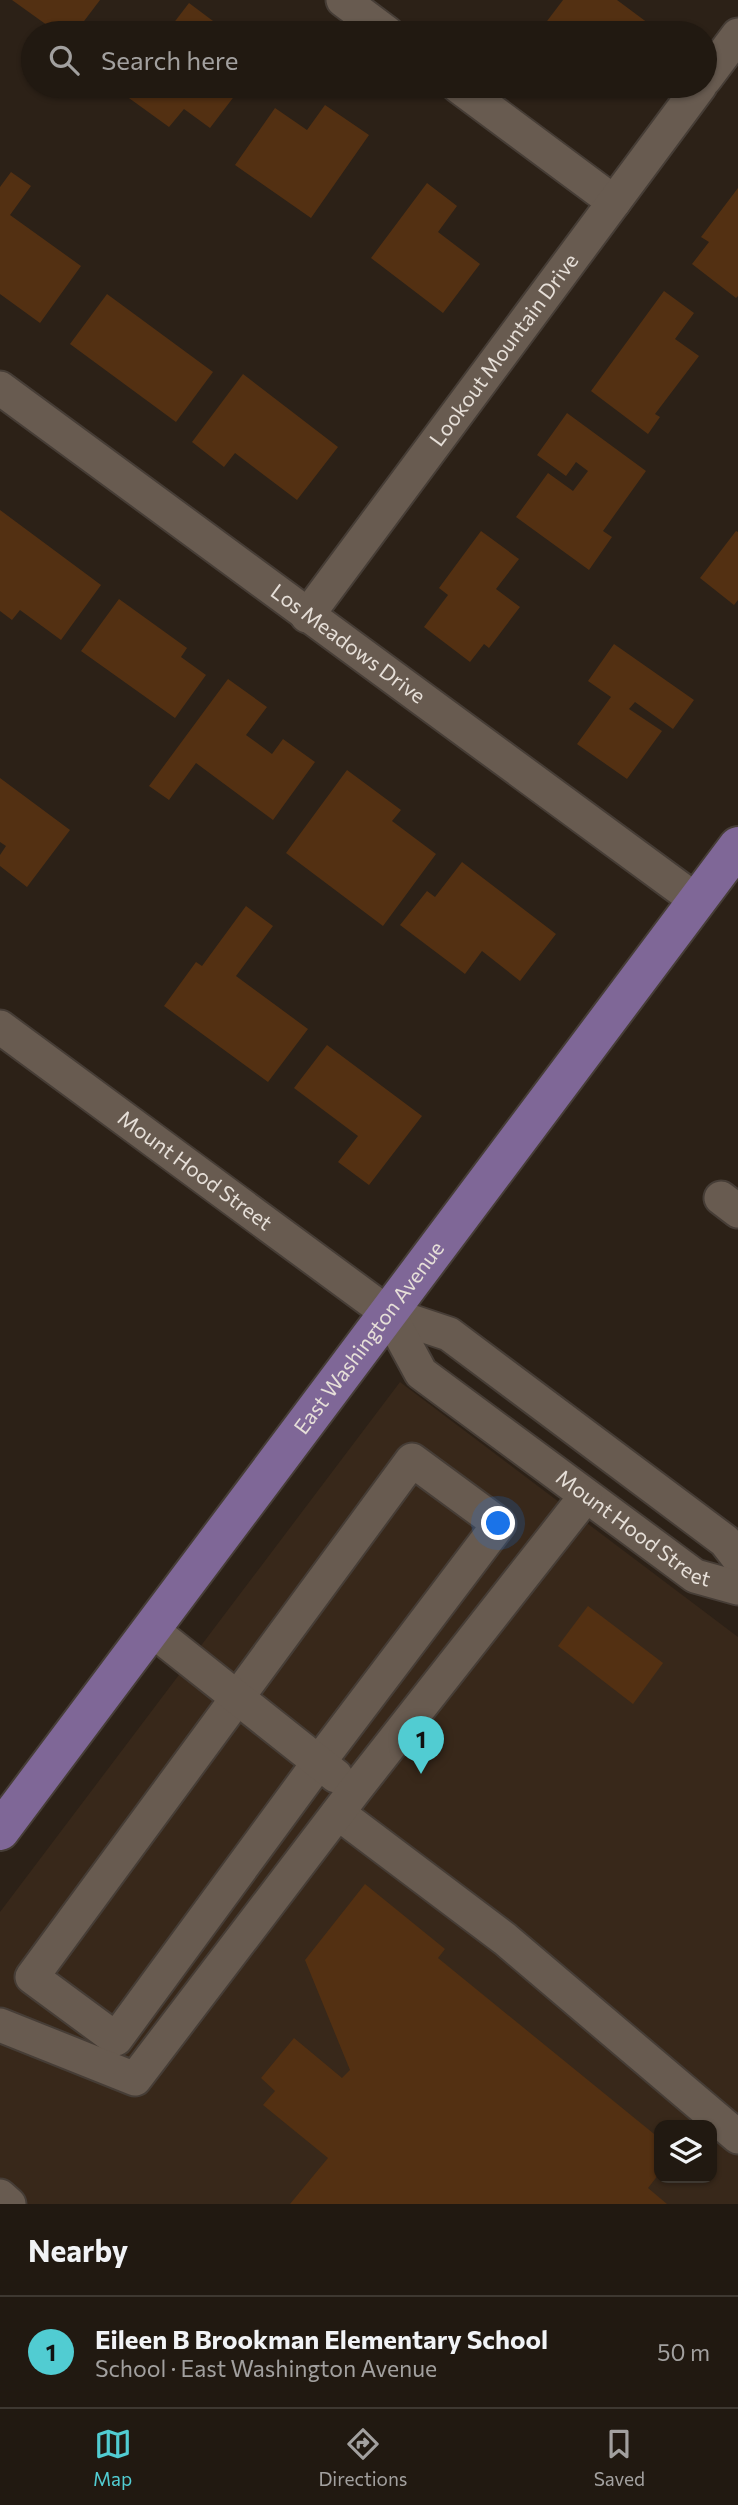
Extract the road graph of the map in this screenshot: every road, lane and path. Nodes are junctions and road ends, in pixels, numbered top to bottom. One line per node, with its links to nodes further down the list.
1 (343, 0): 2 (street)
2 (371, 21)
3 (738, 35): 4 (street)
4 (717, 63)
5 (474, 98): 7 (street)
6 (691, 98): 7 (street, Lookout Mountain Drive)
7 (614, 202): 9 (street, Lookout Mountain Drive)
8 (0, 388): 9 (street, Los Meadows Drive)
9 (307, 616): 11 (street, Los Meadows Drive)
10 (738, 846): 11 (main road, East Washington Avenue)
11 (697, 901): 13 (main road, East Washington Avenue)
12 (0, 1027): 13 (street, Mount Hood Street)
13 (389, 1314): 14 (street, Mount Hood Street); 15 (street, Mount Hood Street); 17 (main road, East Washington Avenue)
14 (585, 1497): 16 (street, Mount Hood Street); 20 (street)
15 (738, 1558)
16 (738, 1588)
17 (152, 1630): 18 (street); 21 (main road, East Washington Avenue)
18 (237, 1698): 19 (street); 19 (street); 19 (street)
19 (319, 1762): 20 (street)
20 (346, 1802): 22 (street); 23 (street)
21 (0, 1831)
22 (0, 2025)
23 (738, 2137)
24 (0, 2196): 25 (street)
25 (9, 2204)

